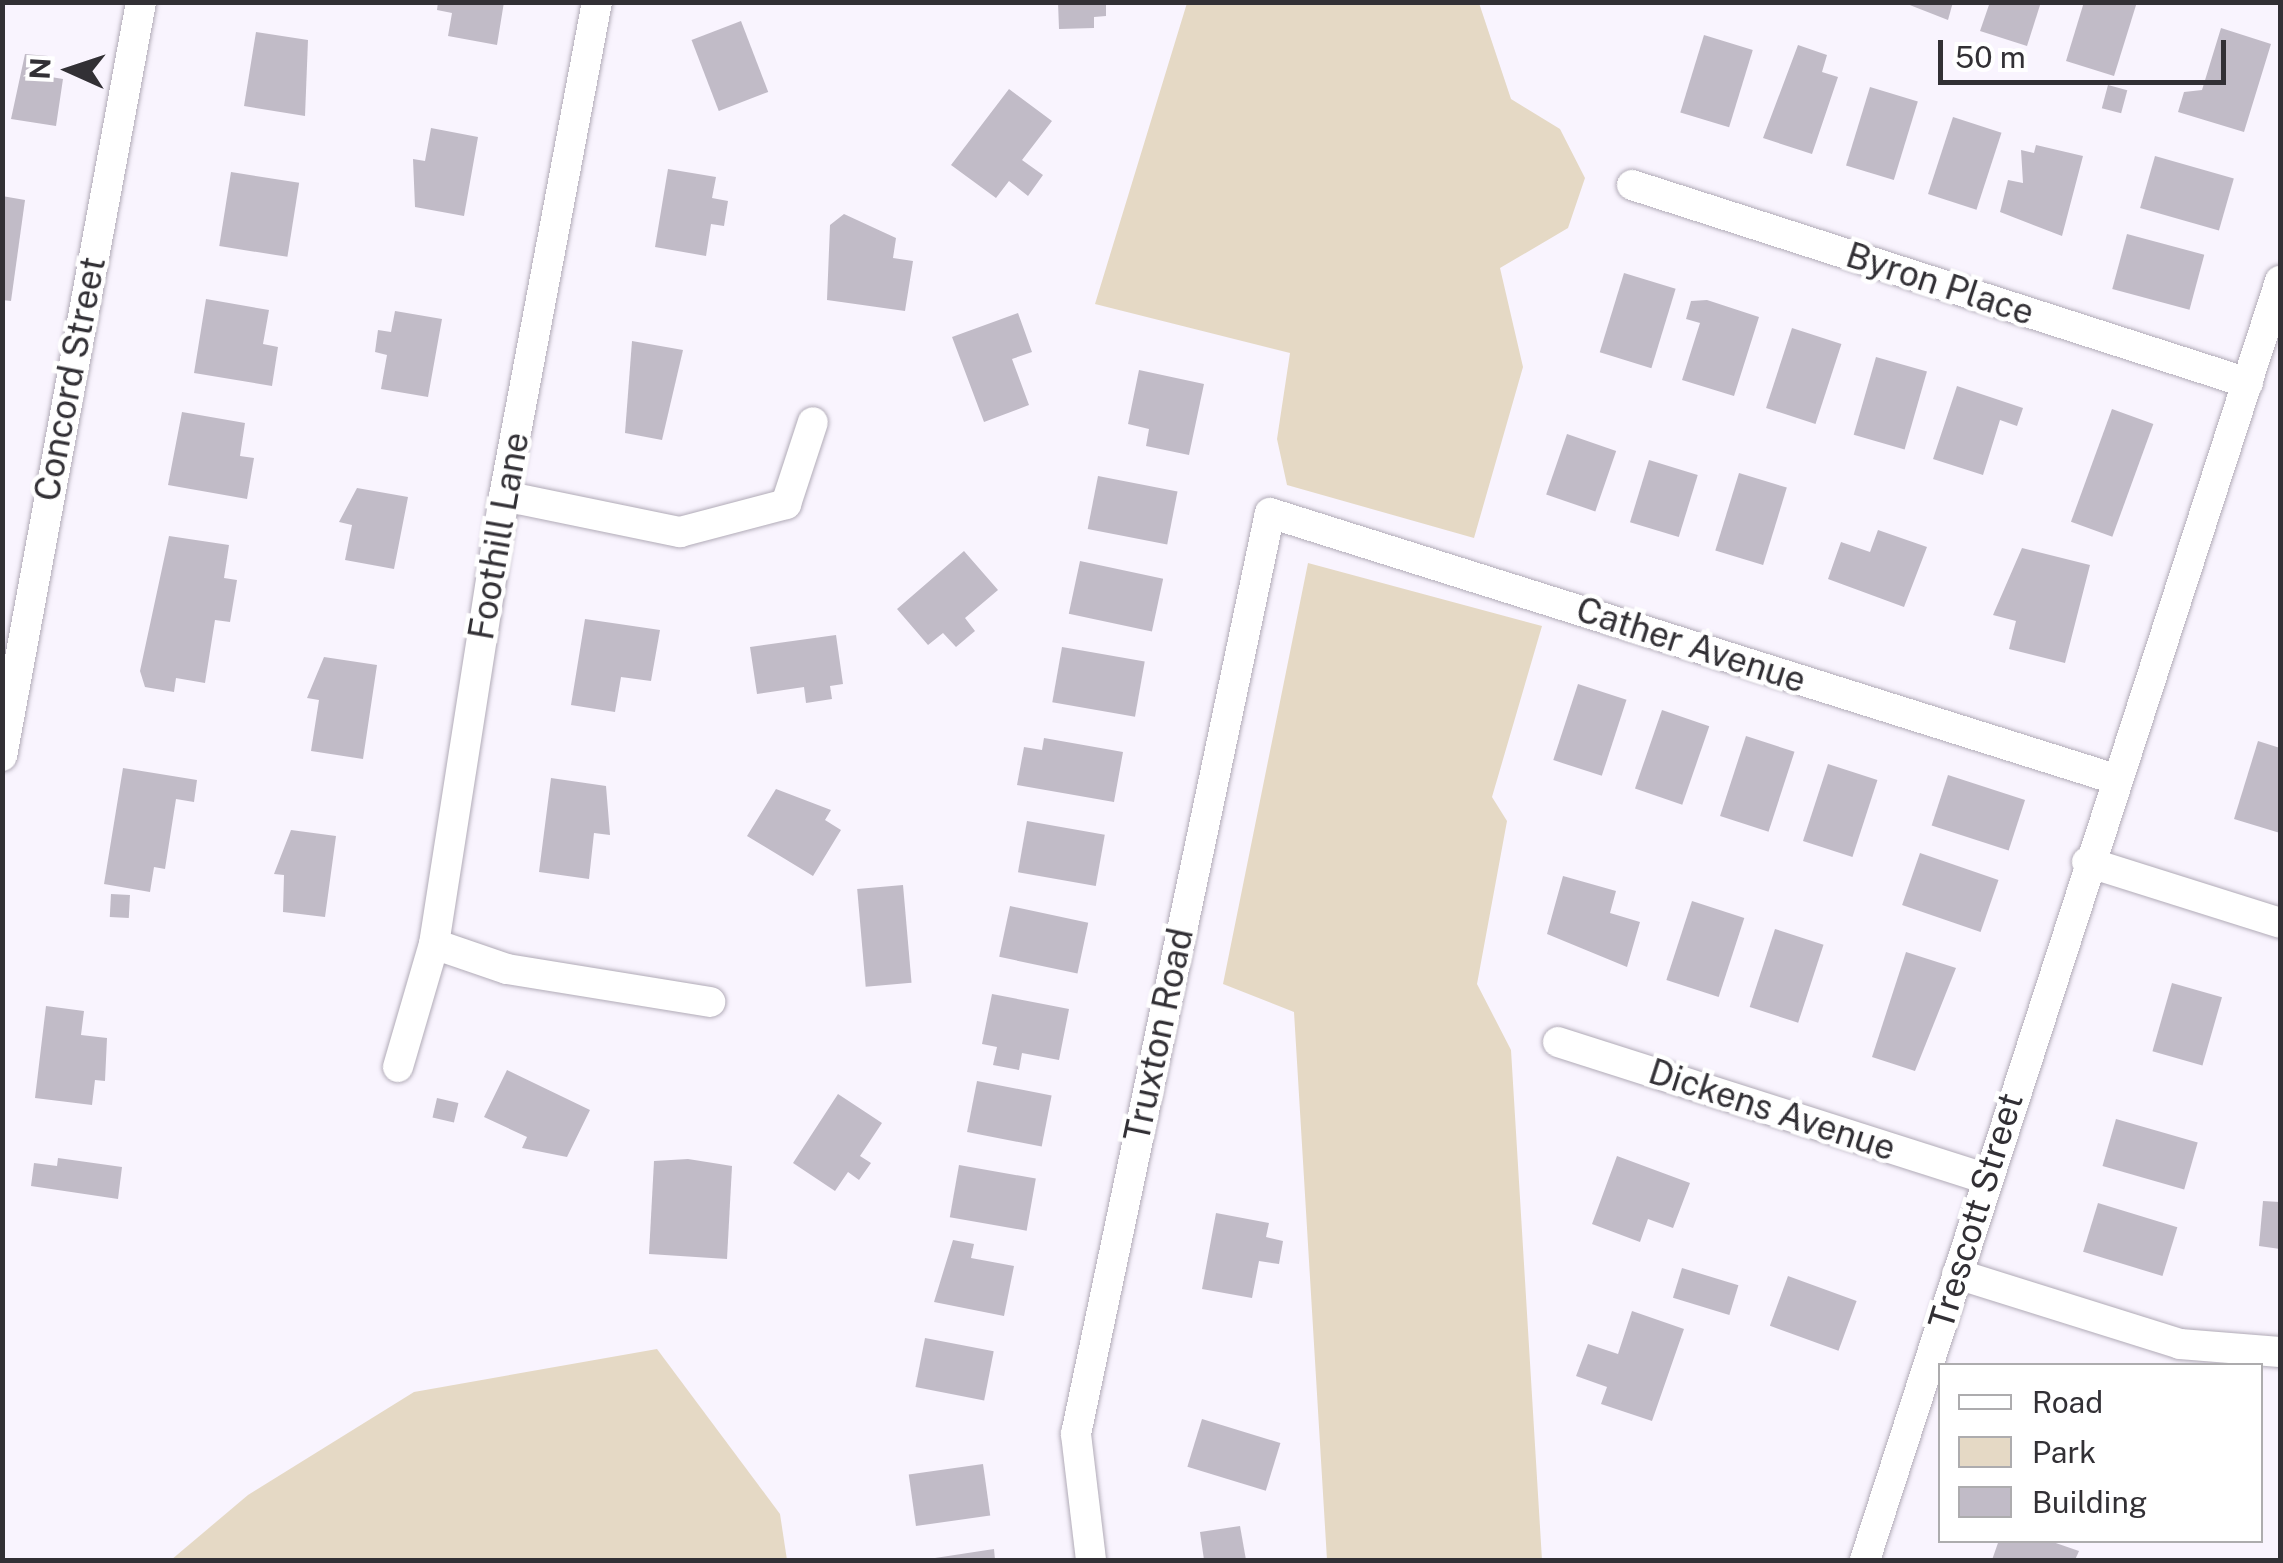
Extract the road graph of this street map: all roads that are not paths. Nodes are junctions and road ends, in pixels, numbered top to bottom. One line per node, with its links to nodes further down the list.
1 (141, 2): 9 (street, Concord Street)
2 (597, 2): 7 (street, Foothill Lane)
3 (1632, 186): 5 (street, Byron Place)
4 (2280, 281): 5 (street)
5 (2248, 382): 10 (street)
6 (814, 422): 7 (street)
7 (504, 496): 13 (street, Foothill Lane)
8 (1270, 512): 10 (street, Cather Avenue); 20 (street, Truxton Road)
9 (2, 756)
10 (2112, 778): 11 (street, Trescott Street)
11 (2087, 862): 12 (street); 17 (street, Trescott Street)
12 (2280, 923)
13 (434, 944): 14 (street); 16 (street, Foothill Lane)
14 (710, 1002)
15 (1558, 1042): 17 (street, Dickens Avenue)
16 (398, 1068)
17 (1986, 1179): 18 (street, Trescott Street)
18 (1957, 1274): 19 (street); 21 (street, Trescott Street)
19 (2280, 1352)
20 (1092, 1560)
21 (1866, 1560)

